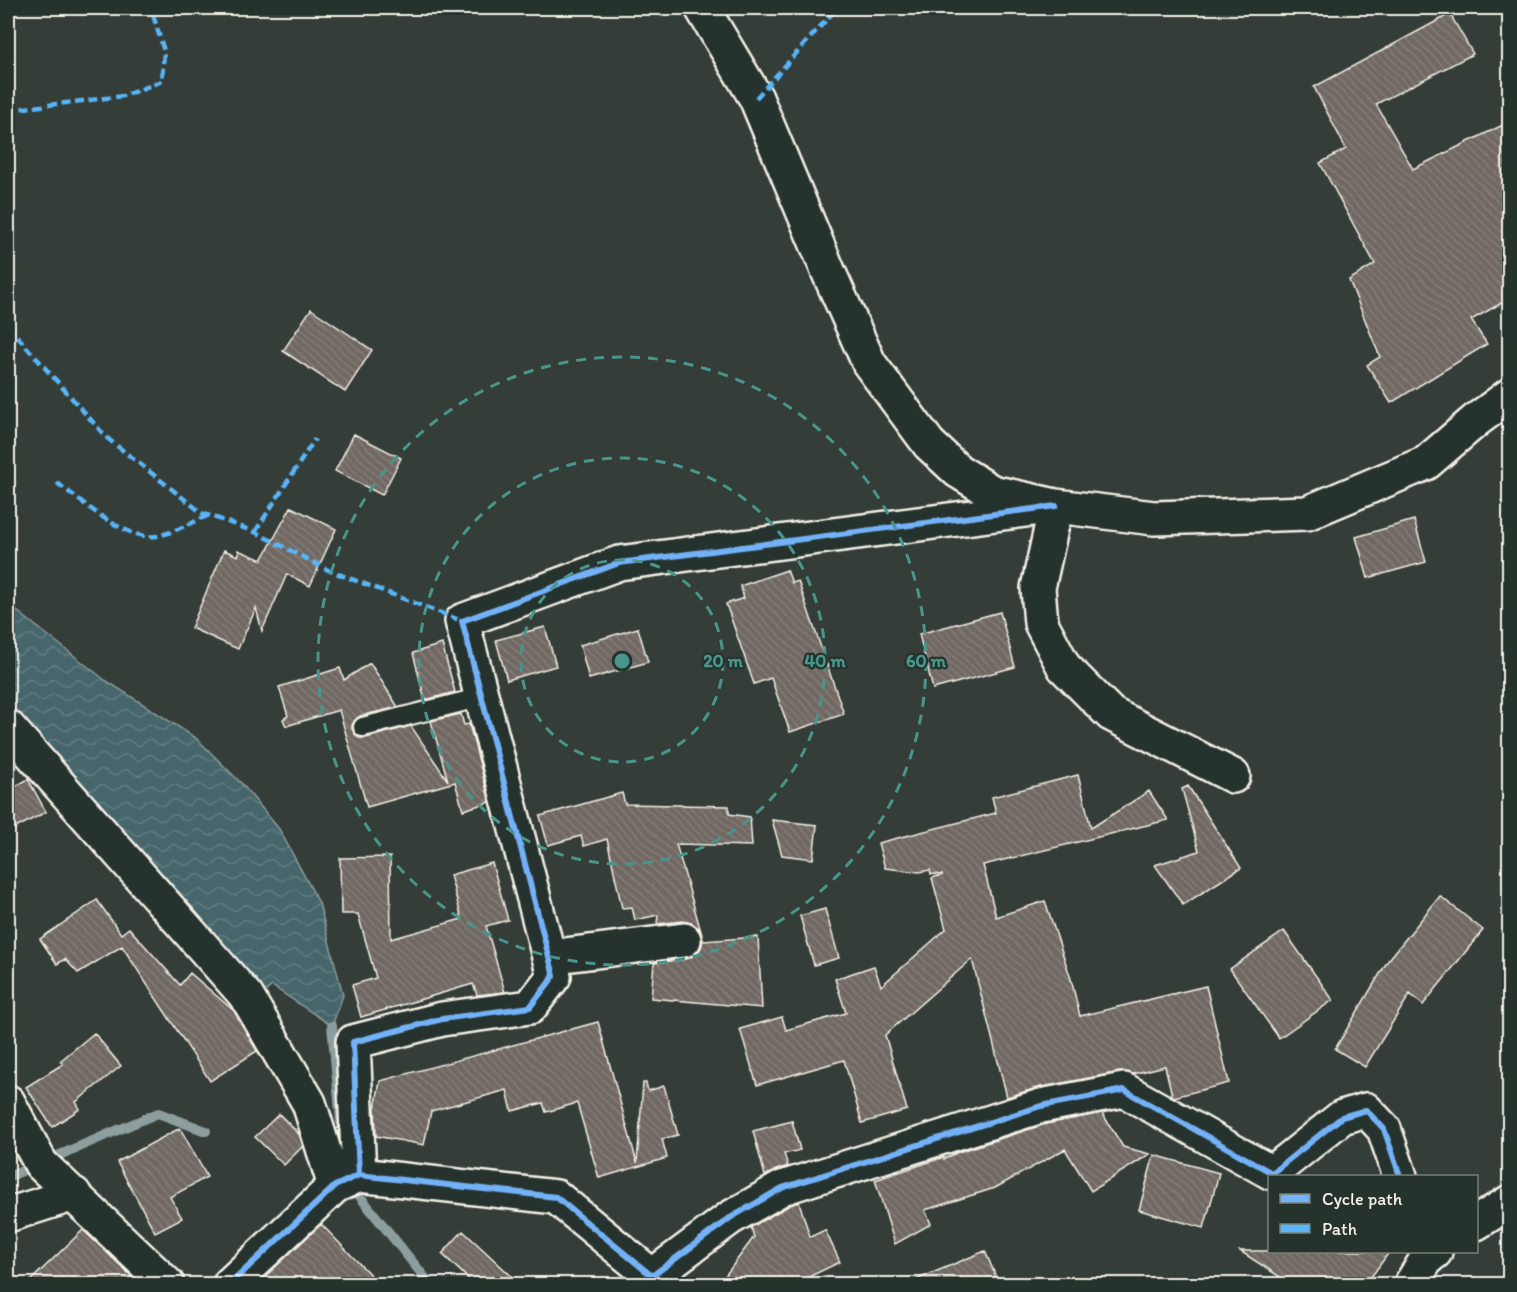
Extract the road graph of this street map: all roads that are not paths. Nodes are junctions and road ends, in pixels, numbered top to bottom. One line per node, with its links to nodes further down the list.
1 (702, 8): 3 (street)
2 (1509, 395): 3 (street)
3 (1056, 506): 4 (street); 7 (street)
4 (482, 697): 5 (lane); 9 (street)
5 (363, 727)
6 (8, 728): 12 (street)
7 (1233, 776)
8 (684, 940): 9 (street)
9 (549, 957): 12 (street)
10 (8, 1102): 13 (street)
11 (1400, 1175): 18 (street)
12 (347, 1180): 18 (street); 20 (street)
13 (74, 1194): 15 (street); 19 (street)
14 (1509, 1202): 16 (street)
15 (8, 1215)
16 (1478, 1222)
17 (1433, 1253): 21 (street)
18 (657, 1280)
19 (166, 1284)
20 (230, 1284)
21 (1411, 1284)

